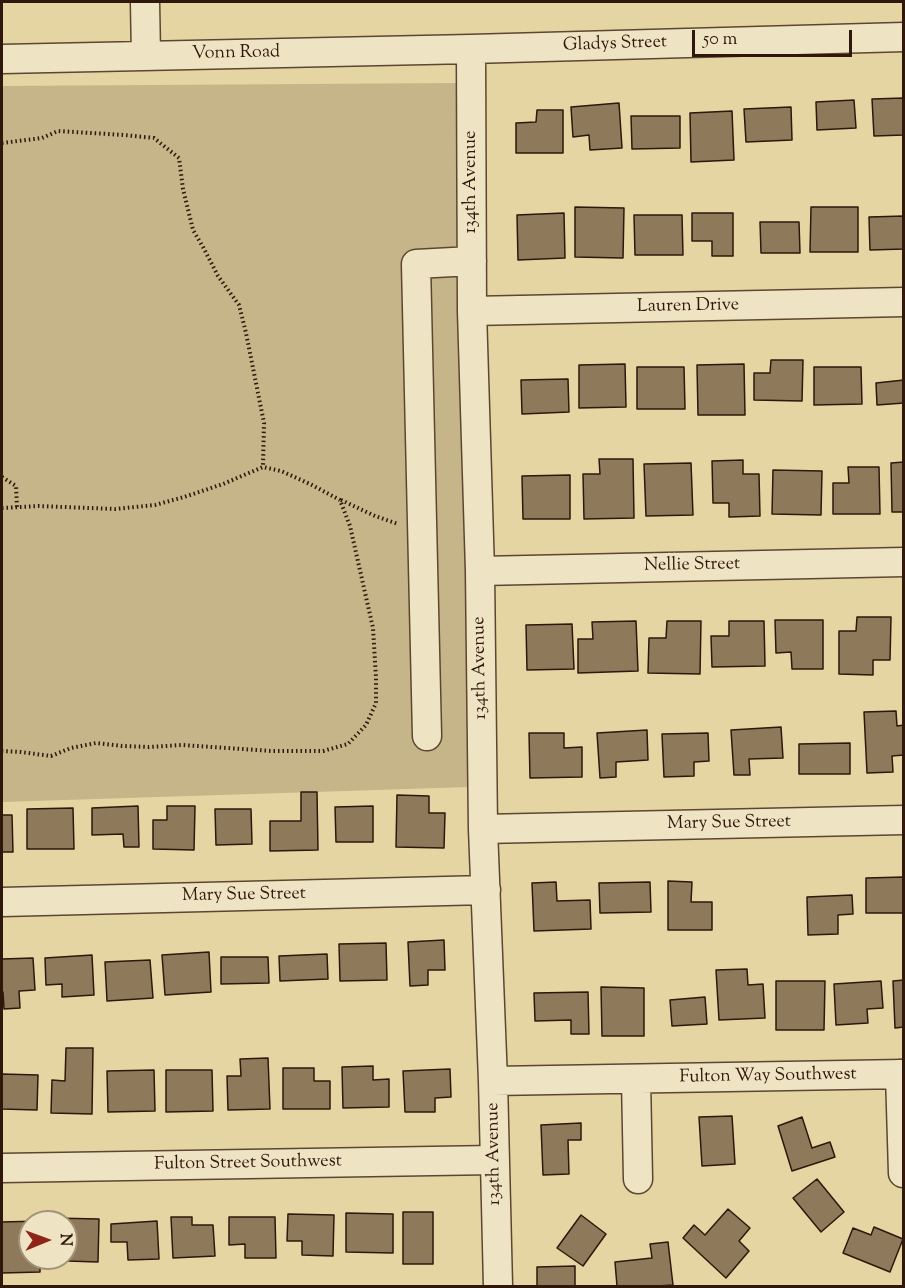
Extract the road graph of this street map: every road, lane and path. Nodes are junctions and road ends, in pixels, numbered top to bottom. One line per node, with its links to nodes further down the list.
1 (145, 2): 4 (street)
2 (903, 37): 3 (street, Gladys Street)
3 (471, 49): 4 (street, Vonn Road); 7 (street, 134th Avenue)
4 (146, 56): 5 (street, Vonn Road)
5 (2, 59)
6 (2, 143): 10 (path)
7 (472, 261): 9 (street, 134th Avenue); 15 (street)
8 (903, 302): 9 (street, Lauren Drive)
9 (472, 312): 17 (street, 134th Avenue)
10 (262, 467): 12 (path); 13 (path)
11 (2, 477): 13 (path)
12 (340, 500): 15 (path); 19 (path)
13 (16, 507): 14 (path)
14 (2, 508)
15 (423, 532): 18 (street)
16 (903, 562): 17 (street, Nellie Street)
17 (480, 571): 21 (street, 134th Avenue)
18 (427, 736)
19 (2, 751)
20 (903, 820): 21 (street, Mary Sue Street)
21 (483, 829): 22 (street, 134th Avenue)
22 (486, 891): 23 (street, Mary Sue Street); 26 (street, 134th Avenue)
23 (2, 902)
24 (902, 1074): 25 (street, Fulton Way Southwest); 29 (street, Fulton Way Southwest)
25 (636, 1079): 26 (street, Fulton Way Southwest); 30 (street)
26 (493, 1082): 27 (street, 134th Avenue)
27 (494, 1160): 28 (street, Fulton Street Southwest); 31 (street, 134th Avenue)
28 (2, 1168)
29 (903, 1173)
30 (638, 1179)
31 (498, 1287)

